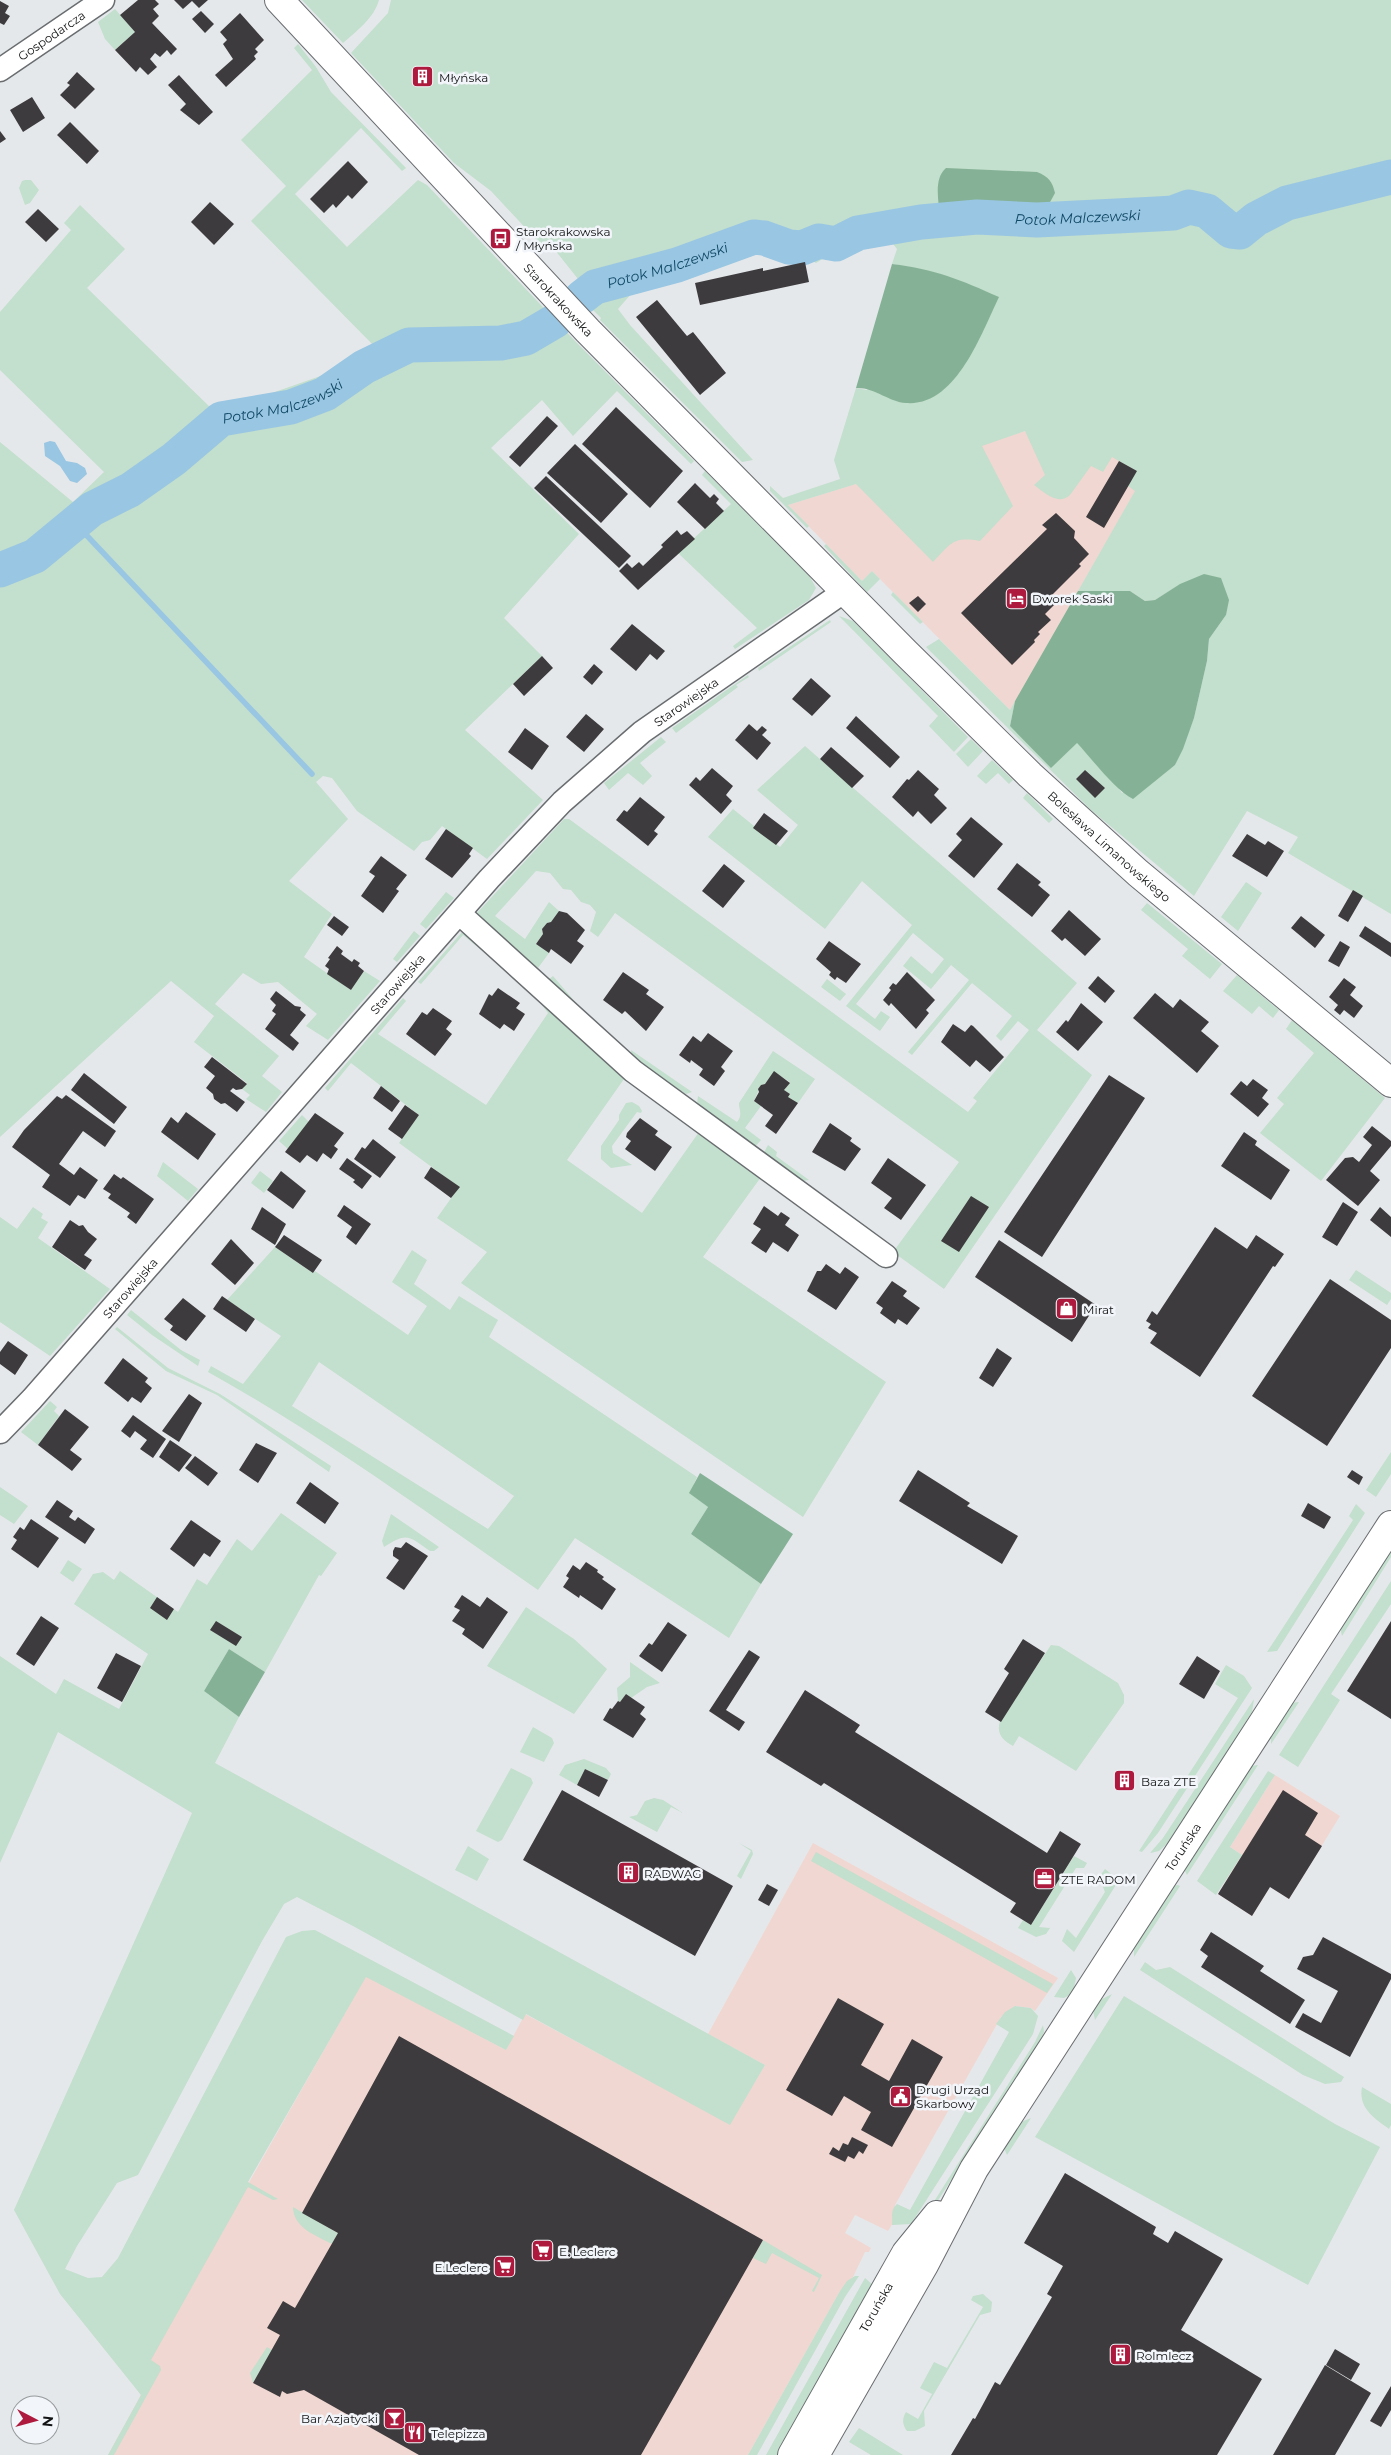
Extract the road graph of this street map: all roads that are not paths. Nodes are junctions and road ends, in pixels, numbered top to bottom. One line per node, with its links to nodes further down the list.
1 (103, 0): 3 (street, Gospodarcza)
2 (279, 0): 4 (street, Starokrakowska)
3 (0, 70)
4 (845, 591): 5 (street, Starowiejska); 6 (street, Bolesława Limanowskiego)
5 (460, 914): 7 (street); 8 (street, Starowiejska)
6 (1391, 1083)
7 (886, 1256)
8 (0, 1432)
9 (1391, 1525): 10 (street, Toruńska)
10 (974, 2169): 11 (street, Toruńska); 12 (street, Toruńska)
11 (792, 2455)
12 (815, 2455)

